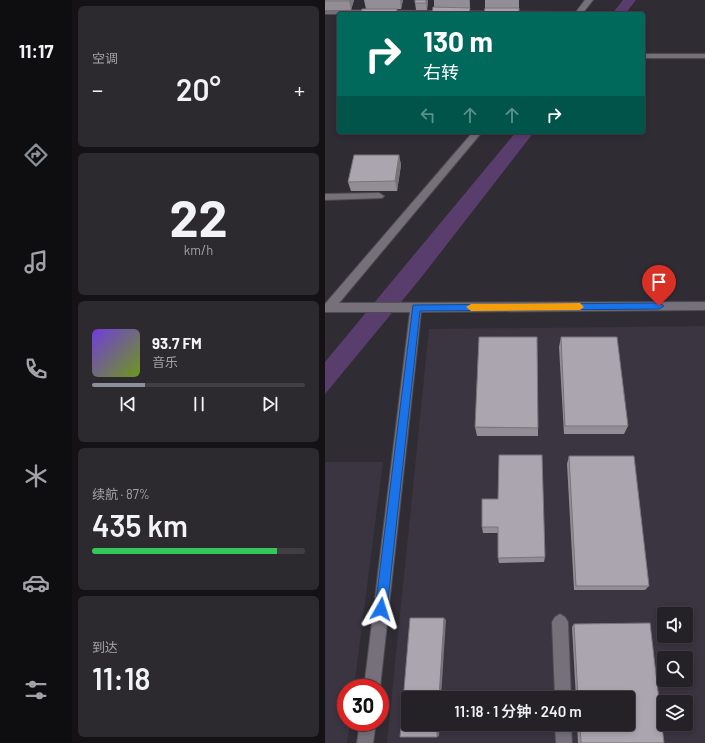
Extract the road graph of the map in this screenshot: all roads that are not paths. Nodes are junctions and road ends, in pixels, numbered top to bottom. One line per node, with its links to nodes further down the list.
1 (589, 0): 4 (street)
2 (325, 12): 3 (street)
3 (337, 12)
4 (580, 12)
5 (645, 56): 6 (street)
6 (705, 56)
7 (476, 134): 11 (street)
8 (379, 196): 9 (street)
9 (325, 197)
10 (705, 306): 12 (street)
11 (327, 308): 12 (street)
12 (416, 308): 14 (street)
13 (560, 622): 15 (street)
14 (373, 679)
15 (563, 691)
16 (367, 731): 18 (street)
17 (563, 731): 19 (street)
18 (365, 743)
19 (564, 743)

